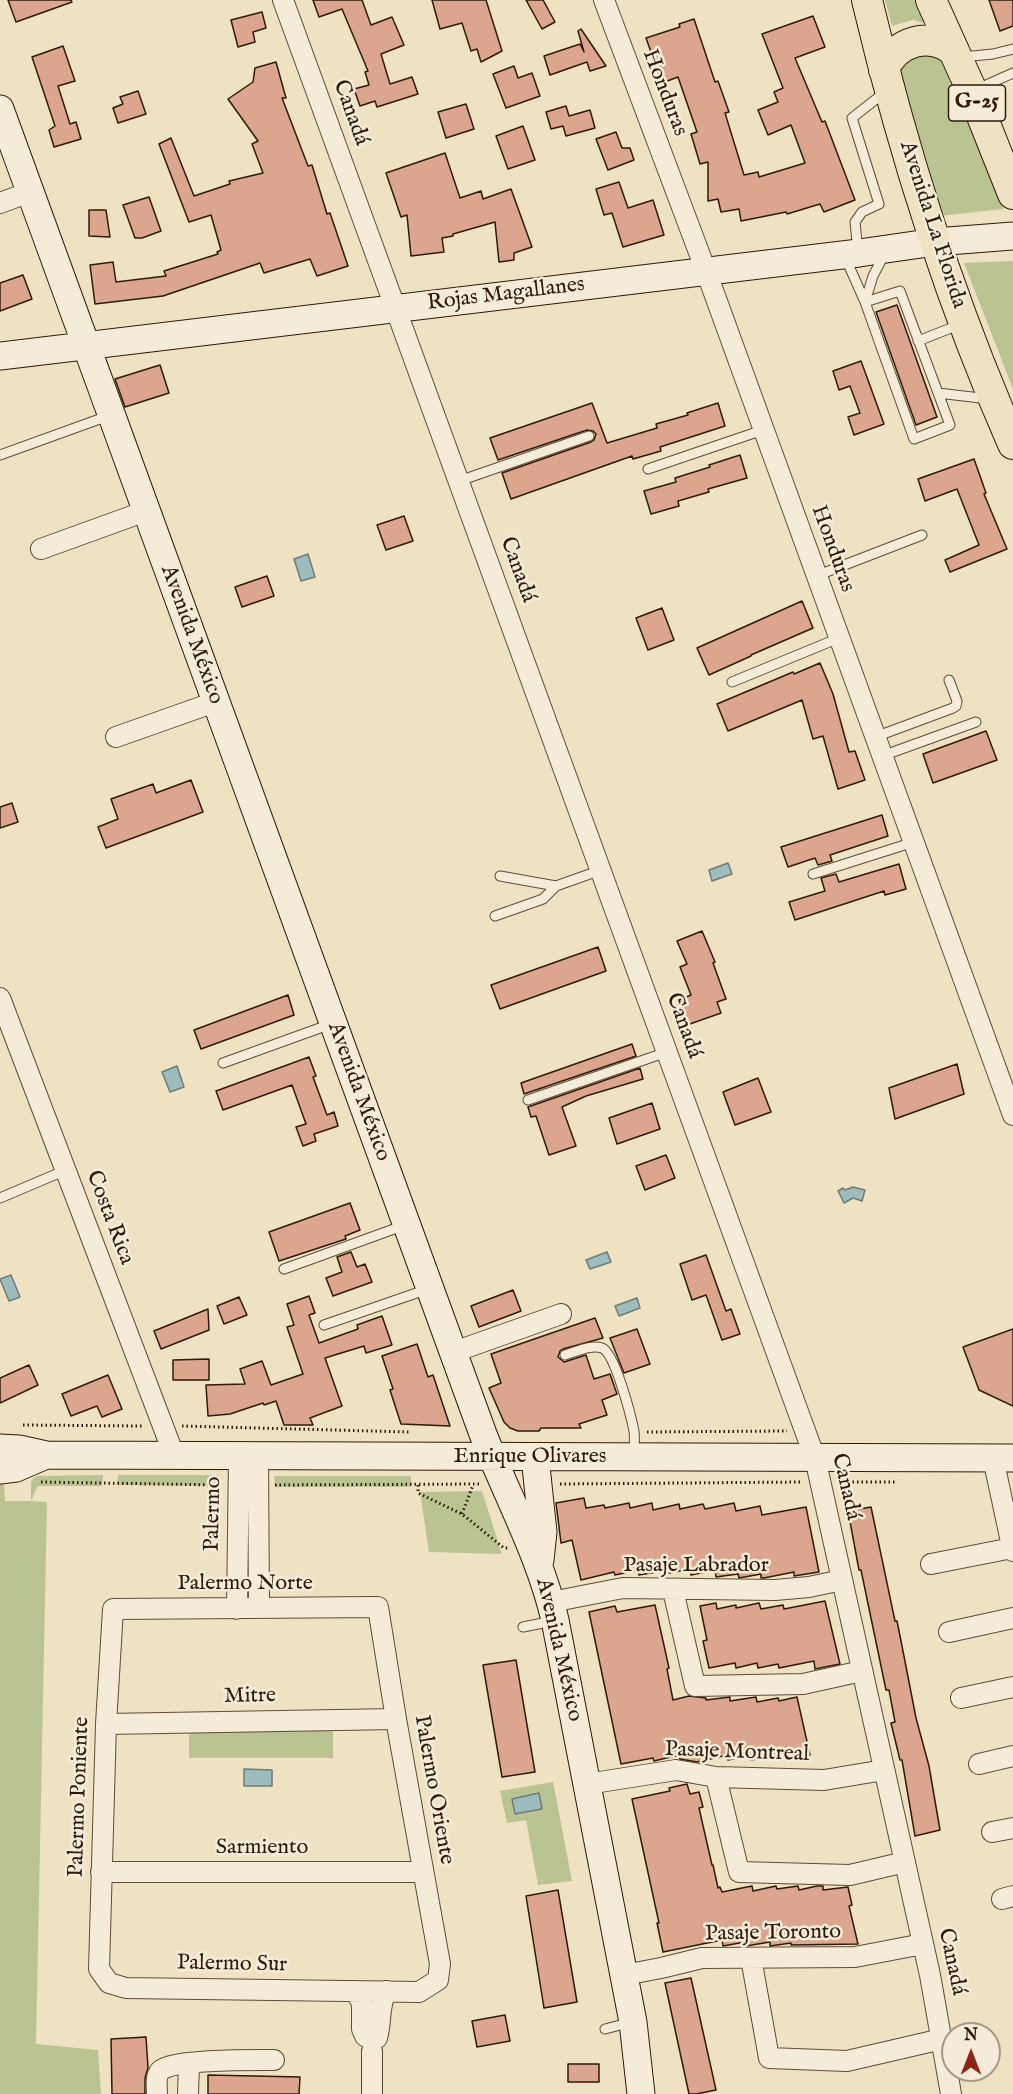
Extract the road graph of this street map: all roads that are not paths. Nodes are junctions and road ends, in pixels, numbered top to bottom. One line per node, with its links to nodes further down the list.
1 (284, 0): 20 (street, Canadá)
2 (604, 0): 18 (street, Honduras)
3 (867, 0): 8 (main road, Avenida La Florida)
4 (934, 4): 6 (main road, G-25)
5 (1013, 50): 6 (lane)
6 (956, 55): 8 (main road); 9 (main road, G-25)
7 (1013, 73): 9 (lane)
8 (886, 80): 15 (main road, Avenida La Florida); 17 (lane)
9 (972, 92): 12 (main road, G-25)
10 (0, 109): 11 (main road, Avenida México)
11 (30, 192): 13 (street); 23 (main road, Avenida México)
12 (1013, 194)
13 (0, 203)
14 (1013, 236): 15 (main road, Rojas Magallanes)
15 (935, 242): 16 (main road, Rojas Magallanes); 21 (main road, Avenida La Florida)
16 (887, 249): 17 (main road, Rojas Magallanes); 19 (lane)
17 (851, 254): 18 (main road, Rojas Magallanes); 19 (lane)
18 (706, 271): 20 (main road, Rojas Magallanes); 28 (street, Honduras)
19 (865, 302): 22 (lane); 25 (lane)
20 (397, 308): 23 (main road, Rojas Magallanes); 33 (street, Canadá)
21 (962, 318): 22 (lane); 26 (main road, Avenida La Florida)
22 (918, 340): 25 (lane)
23 (85, 345): 24 (main road, Rojas Magallanes); 27 (main road, Avenida México)
24 (0, 356)
25 (938, 393): 26 (lane)
26 (1003, 402): 30 (main road, Avenida La Florida)
27 (110, 415): 31 (lane); 34 (main road, Avenida México)
28 (764, 430): 32 (lane); 37 (street, Honduras)
29 (589, 436): 33 (lane)
30 (1011, 447)
31 (0, 455)
32 (648, 469)
33 (459, 481): 47 (street, Canadá)
34 (146, 511): 36 (street); 41 (main road, Avenida México)
35 (922, 535): 37 (lane)
36 (41, 549)
37 (816, 576): 38 (street, Honduras)
38 (839, 638): 40 (lane); 44 (street, Honduras)
39 (949, 680): 44 (lane)
40 (732, 682)
41 (215, 702): 43 (street); 53 (main road, Avenida México)
42 (976, 722): 45 (lane)
43 (116, 737)
44 (875, 737): 45 (street, Honduras)
45 (882, 756): 46 (street, Honduras)
46 (914, 842): 48 (lane); 57 (street, Honduras)
47 (601, 870): 50 (lane); 54 (street, Canadá)
48 (813, 874)
49 (500, 876): 50 (lane)
50 (556, 886): 51 (lane)
51 (495, 916)
52 (1, 1005): 58 (street, Costa Rica)
53 (333, 1023): 55 (lane); 60 (main road, Avenida México)
54 (667, 1052): 56 (lane); 76 (street, Canadá)
55 (223, 1063)
56 (528, 1100)
57 (1013, 1115)
58 (66, 1170): 59 (lane); 69 (street, Costa Rica)
59 (0, 1198)
60 (407, 1225): 61 (lane); 62 (main road, Avenida México)
61 (284, 1269)
62 (430, 1288): 64 (lane); 65 (main road, Avenida México)
63 (561, 1314): 65 (street)
64 (324, 1325)
65 (454, 1352): 71 (main road, Avenida México)
66 (565, 1355): 73 (lane)
67 (0, 1448): 68 (main road, Enrique Olivares)
68 (46, 1455): 69 (main road, Enrique Olivares); 75 (main road, Enrique Olivares)
69 (174, 1455): 70 (main road, Enrique Olivares)
70 (248, 1456): 71 (main road, Enrique Olivares); 83 (street, Palermo); 84 (street, Palermo)
71 (492, 1456): 72 (main road, Enrique Olivares); 78 (main road, Avenida México)
72 (535, 1457): 73 (main road, Enrique Olivares); 78 (main road)
73 (634, 1457): 76 (main road, Enrique Olivares)
74 (1003, 1458): 76 (main road, Enrique Olivares); 77 (street)
75 (0, 1470)
76 (818, 1470): 80 (street, Canadá)
77 (1013, 1549): 79 (street)
78 (536, 1557): 86 (main road, Avenida México)
79 (931, 1564)
80 (842, 1580): 81 (street, Pasaje Labrador); 90 (street, Canadá)
81 (673, 1590): 86 (street, Pasaje Labrador); 90 (street)
82 (378, 1607): 83 (street, Palermo Norte); 93 (street, Palermo Oriente)
83 (259, 1608): 84 (street, Palermo Norte)
84 (237, 1609): 85 (street, Palermo Norte)
85 (113, 1610): 94 (street, Palermo Poniente)
86 (553, 1611): 88 (lane); 99 (main road, Avenida México)
87 (1013, 1618): 89 (street)
88 (523, 1627)
89 (949, 1632)
90 (862, 1671): 97 (street, Canadá)
91 (1013, 1687): 92 (street)
92 (961, 1698)
93 (396, 1719): 94 (street, Mitre); 104 (street, Palermo Oriente)
94 (106, 1724): 103 (street, Palermo Poniente)
95 (1013, 1756): 96 (street)
96 (979, 1764)
97 (884, 1770): 98 (street, Pasaje Montreal); 102 (street, Canadá)
98 (716, 1778): 99 (street, Pasaje Montreal); 102 (street)
99 (588, 1784): 107 (main road, Avenida México)
100 (1013, 1827): 101 (street)
101 (992, 1832)
102 (905, 1862): 105 (street, Canadá)
103 (101, 1872): 104 (street, Sarmiento); 109 (street, Palermo Poniente)
104 (423, 1872): 108 (street, Palermo Oriente)
105 (923, 1944): 106 (street, Pasaje Toronto); 114 (street, Canadá)
106 (751, 1958): 107 (street, Pasaje Toronto); 115 (street)
107 (624, 1975): 112 (main road, Avenida México)
108 (438, 1980): 111 (street, Palermo Sur)
109 (109, 1983): 110 (street, Palermo Sur)
110 (356, 1991): 111 (street, Palermo Sur); 111 (street)
111 (386, 1991)
112 (633, 2022): 113 (lane); 122 (main road, Avenida México)
113 (605, 2029)
114 (941, 2034)
115 (941, 2039)
116 (372, 2052): 121 (street)
117 (274, 2060): 118 (street)
118 (189, 2065): 119 (street); 120 (street)
119 (157, 2094)
120 (188, 2094)
121 (372, 2094)
122 (640, 2094)

